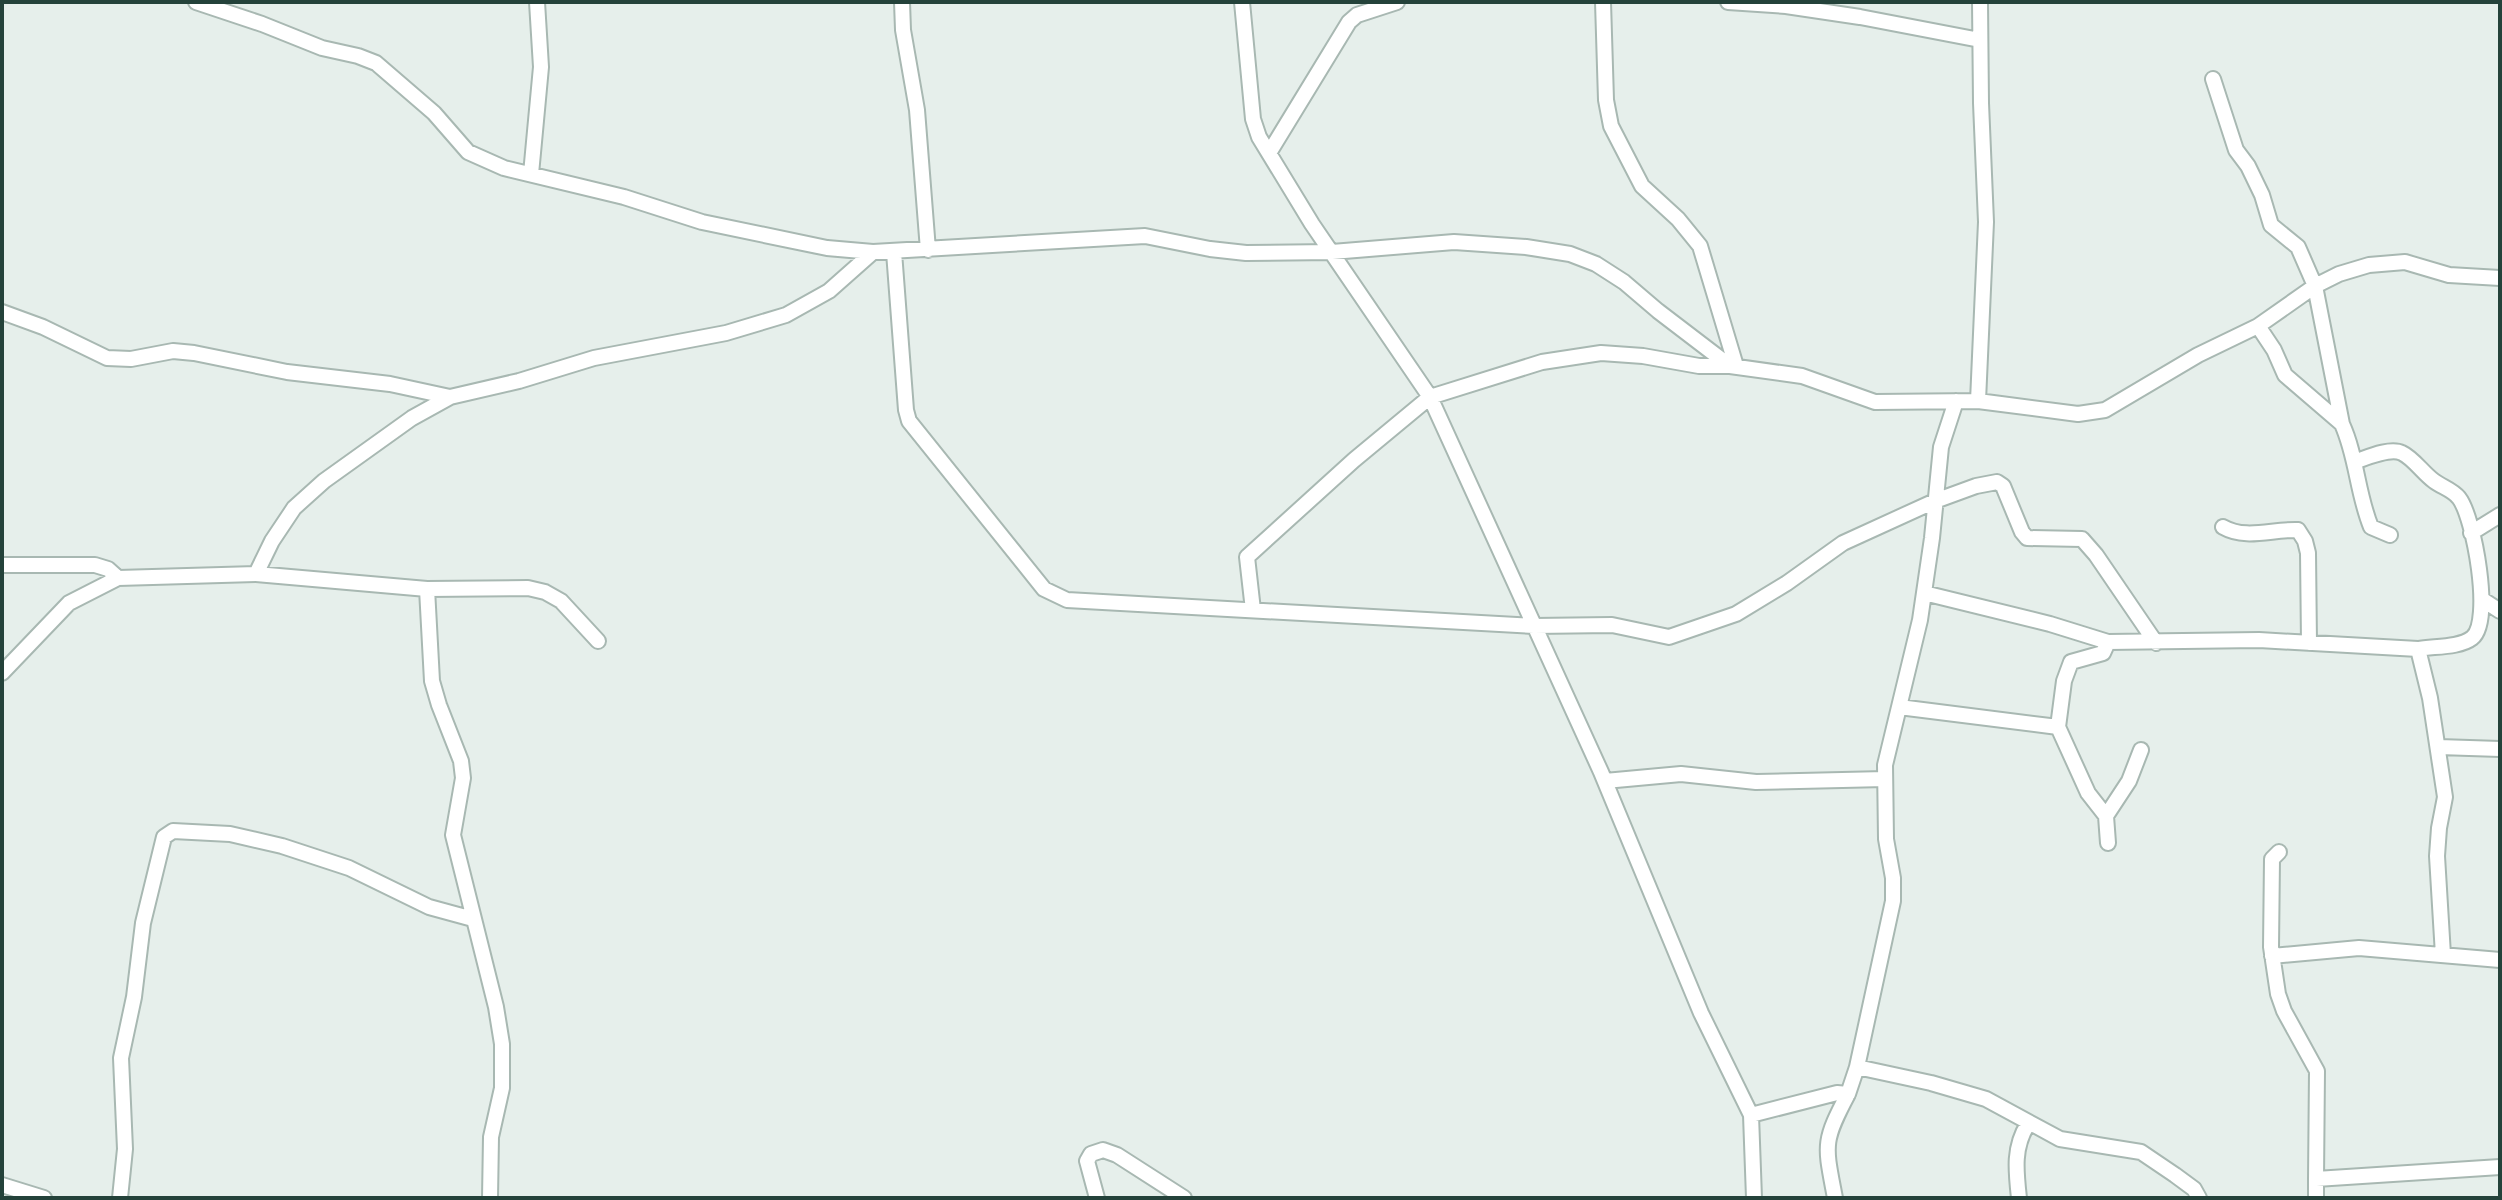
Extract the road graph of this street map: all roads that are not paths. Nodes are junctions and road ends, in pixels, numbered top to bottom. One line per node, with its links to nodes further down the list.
1 (196, 2): 12 (street)
2 (537, 2): 12 (street)
3 (902, 2): 13 (street)
4 (1242, 2): 11 (street)
5 (1397, 2): 11 (street)
6 (1603, 2): 21 (street)
7 (1728, 2): 9 (street)
8 (1980, 2): 9 (street)
9 (1980, 40): 25 (street)
10 (2213, 79): 18 (street)
11 (1269, 153): 16 (street)
12 (531, 174): 14 (street)
13 (928, 250): 15 (street); 16 (street)
14 (873, 252): 15 (street); 22 (street)
15 (894, 252): 39 (street)
16 (1332, 252): 21 (street); 23 (street)
17 (2500, 278): 18 (street)
18 (2315, 286): 20 (street); 26 (street)
19 (2, 312): 22 (street)
20 (2258, 326): 25 (street); 26 (street)
21 (1733, 366): 23 (street); 24 (street)
22 (450, 397): 34 (street)
23 (1430, 397): 39 (street); 41 (street)
24 (1956, 401): 25 (street); 28 (street)
25 (1978, 401)
26 (2342, 424): 27 (street)
27 (2354, 462): 31 (street); 32 (street)
28 (1935, 501): 37 (street); 41 (street); 44 (street)
29 (2500, 515): 31 (street)
30 (2223, 527): 45 (street)
31 (2471, 533): 38 (street)
32 (2390, 535)
33 (2, 565): 35 (street)
34 (256, 574): 35 (street); 36 (street)
35 (118, 578): 47 (street)
36 (427, 589): 42 (street); 58 (street)
37 (1924, 593): 43 (street); 48 (street)
38 (2483, 600): 40 (street); 46 (street)
39 (1253, 610): 41 (street)
40 (2500, 611)
41 (1534, 626): 54 (street)
42 (598, 641)
43 (2108, 642): 44 (street); 49 (street)
44 (2156, 643): 45 (street)
45 (2309, 643): 46 (street)
46 (2418, 649): 50 (street)
47 (2, 673)
48 (1899, 707): 49 (street); 53 (street)
49 (2058, 727): 55 (street)
50 (2439, 747): 51 (street); 59 (street)
51 (2500, 749)
52 (2141, 750): 55 (street)
53 (1885, 779): 54 (street); 62 (street)
54 (1605, 781): 64 (street)
55 (2106, 816): 56 (street)
56 (2108, 843)
57 (2279, 852): 60 (street)
58 (473, 919): 70 (street); 71 (street)
59 (2443, 955): 60 (street); 61 (street)
60 (2272, 956): 67 (street)
61 (2500, 960)
62 (1857, 1067): 63 (street); 65 (street)
63 (1848, 1094): 64 (street); 75 (street)
64 (1751, 1115): 74 (street)
65 (2028, 1124): 76 (street); 77 (street)
66 (2500, 1167): 67 (street)
67 (2316, 1179): 78 (street)
68 (2, 1185): 69 (street)
69 (44, 1198)
70 (120, 1198)
71 (490, 1198)
72 (1097, 1198): 73 (street)
73 (1184, 1198)
74 (1754, 1198)
75 (1835, 1198)
76 (2019, 1198)
77 (2199, 1198)
78 (2316, 1198)

